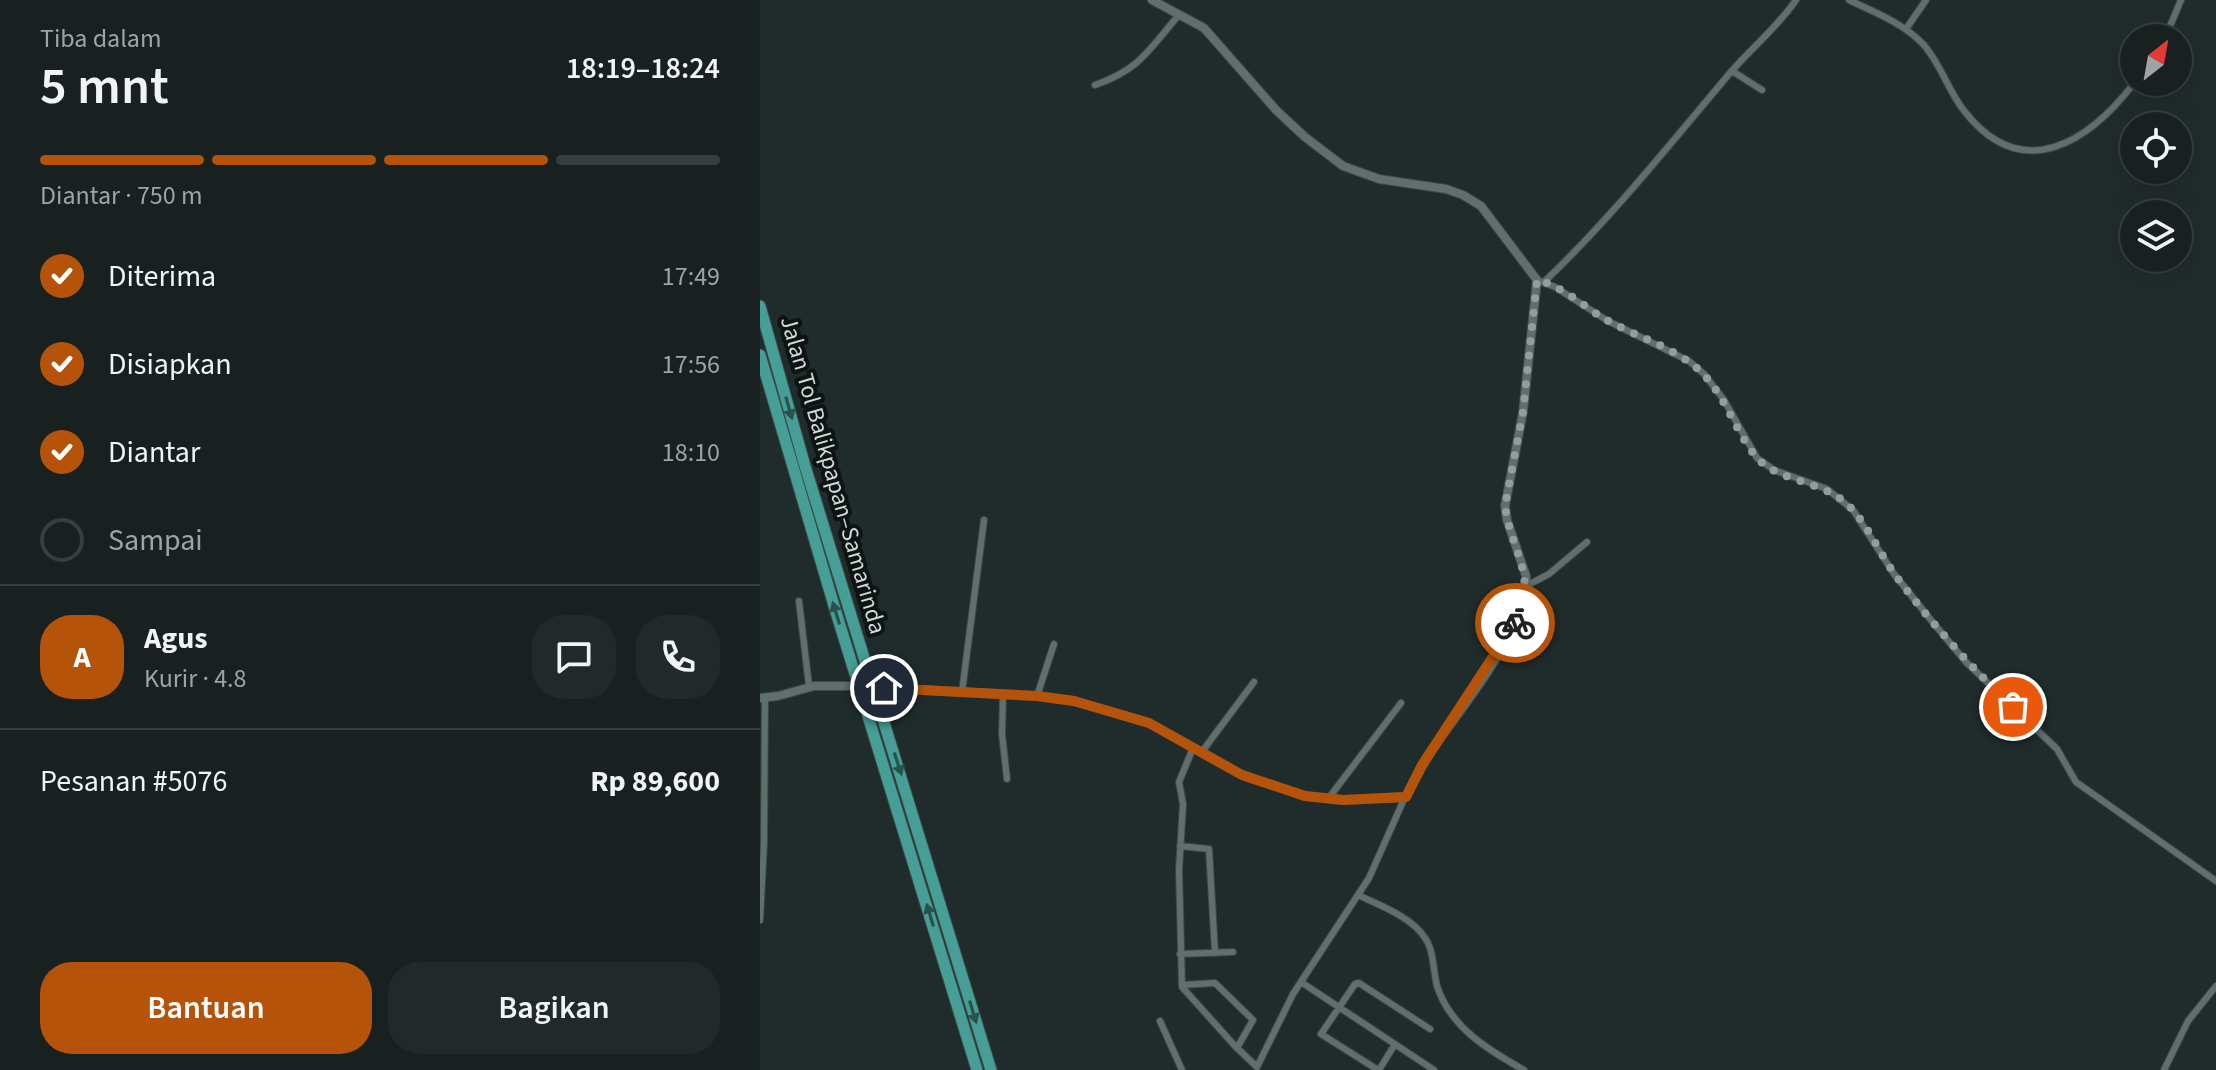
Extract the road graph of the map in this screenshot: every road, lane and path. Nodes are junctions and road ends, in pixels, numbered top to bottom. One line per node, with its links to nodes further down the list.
1 (1152, 0): 6 (street)
2 (1796, 0): 9 (street)
3 (1849, 0): 8 (street)
4 (1926, 0): 8 (street)
5 (2181, 0): 7 (street)
6 (1179, 15): 10 (street); 13 (street)
7 (2171, 24)
8 (1906, 29): 12 (street)
9 (1732, 71): 11 (street); 13 (street)
10 (1095, 85)
11 (1762, 90)
12 (2123, 96)
13 (1541, 281): 18 (street); 35 (street)
14 (760, 306): 51 (highway, Jalan Tol Balikpapan–Samarinda, one-way to 51)
15 (760, 355): 50 (highway, Jalan Tol Balikpapan–Samarinda, one-way to 15)
16 (984, 520): 25 (street)
17 (1587, 542): 18 (street)
18 (1526, 586): 32 (street)
19 (799, 601): 22 (street)
20 (1054, 644): 27 (street)
21 (1254, 682): 30 (street)
22 (809, 686): 23 (street); 28 (street)
23 (848, 686)
24 (884, 688): 25 (street)
25 (962, 692): 26 (street)
26 (1003, 695): 27 (street); 31 (street)
27 (1037, 696): 30 (street)
28 (762, 698): 37 (street)
29 (1401, 703): 33 (street)
30 (1197, 751): 33 (street); 34 (street)
31 (1007, 779)
32 (1406, 797): 33 (street); 36 (street)
33 (1328, 799)
34 (1180, 846): 39 (street); 40 (street)
35 (2216, 881)
36 (1358, 894): 41 (street); 55 (street)
37 (760, 920)
38 (1233, 952): 39 (street)
39 (1215, 953): 40 (street)
40 (1180, 954): 42 (street)
41 (1301, 982): 44 (street); 49 (street)
42 (1182, 985): 48 (street); 48 (street)
43 (2216, 986): 56 (street)
44 (1338, 1007): 46 (street); 47 (street); 53 (street)
45 (1160, 1021): 52 (street)
46 (1430, 1029)
47 (1395, 1044): 53 (street); 54 (street)
48 (1237, 1048): 49 (street)
49 (1256, 1068)
50 (977, 1070)
51 (991, 1070)
52 (1182, 1070)
53 (1378, 1070)
54 (1434, 1070)
55 (1524, 1070)
56 (2164, 1070)

